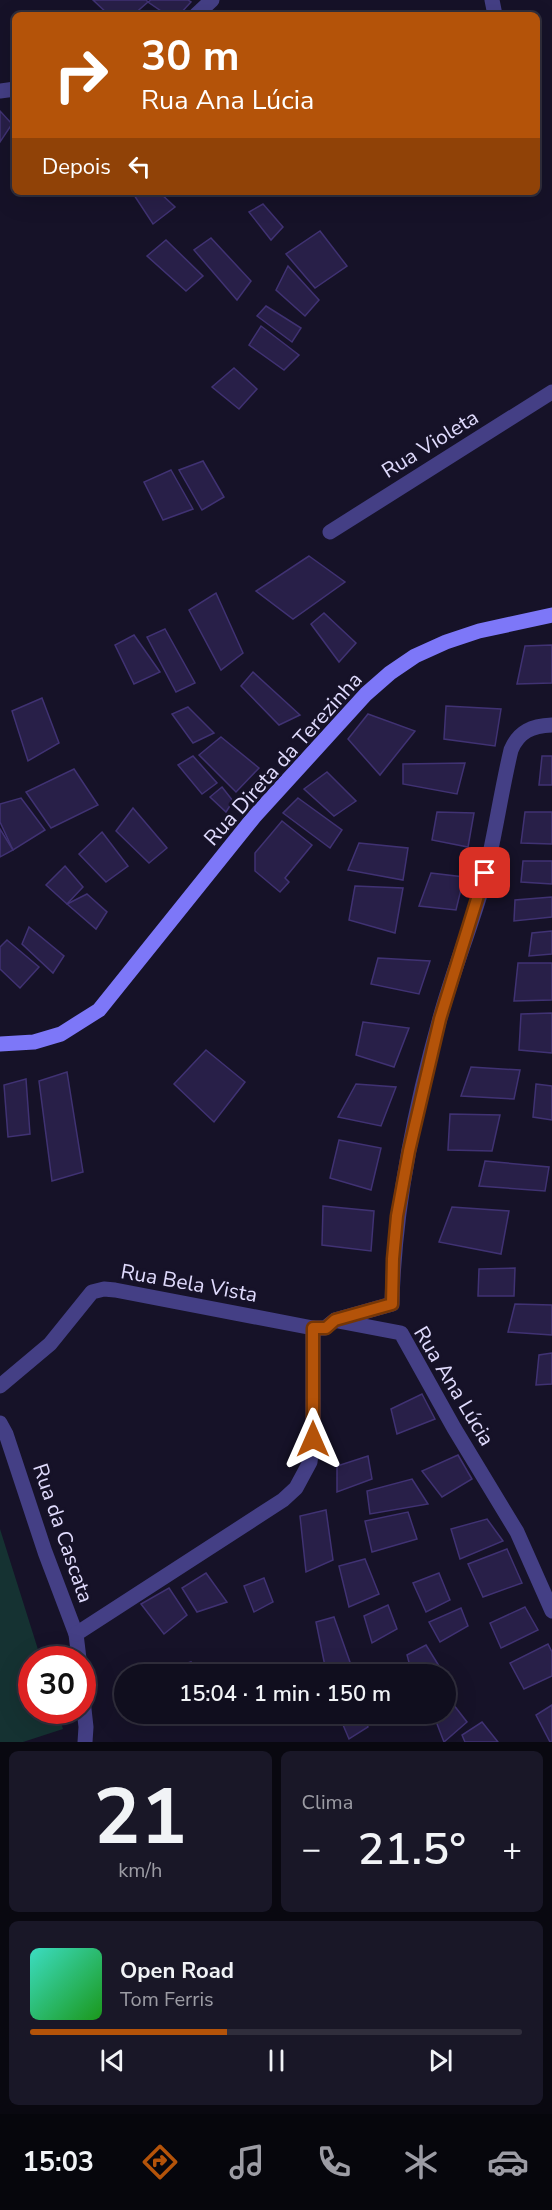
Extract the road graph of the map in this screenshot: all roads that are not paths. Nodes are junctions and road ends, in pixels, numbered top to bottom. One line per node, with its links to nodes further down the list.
1 (212, 0): 2 (street)
2 (199, 12)
3 (550, 398): 4 (street, Rua Violeta)
4 (330, 532)
5 (552, 615): 7 (main road, Rua Direta da Terezinha)
6 (552, 725): 8 (street)
7 (0, 1044)
8 (335, 1320): 9 (street); 12 (street, Rua Ana Lúcia)
9 (313, 1328): 10 (street, Rua Bela Vista); 13 (street)
10 (0, 1386)
11 (0, 1423): 13 (street, Rua da Cascata)
12 (552, 1611)
13 (76, 1634): 14 (street, Rua da Cascata)
14 (77, 1646)
15 (86, 1724): 16 (street)
16 (85, 1742)

